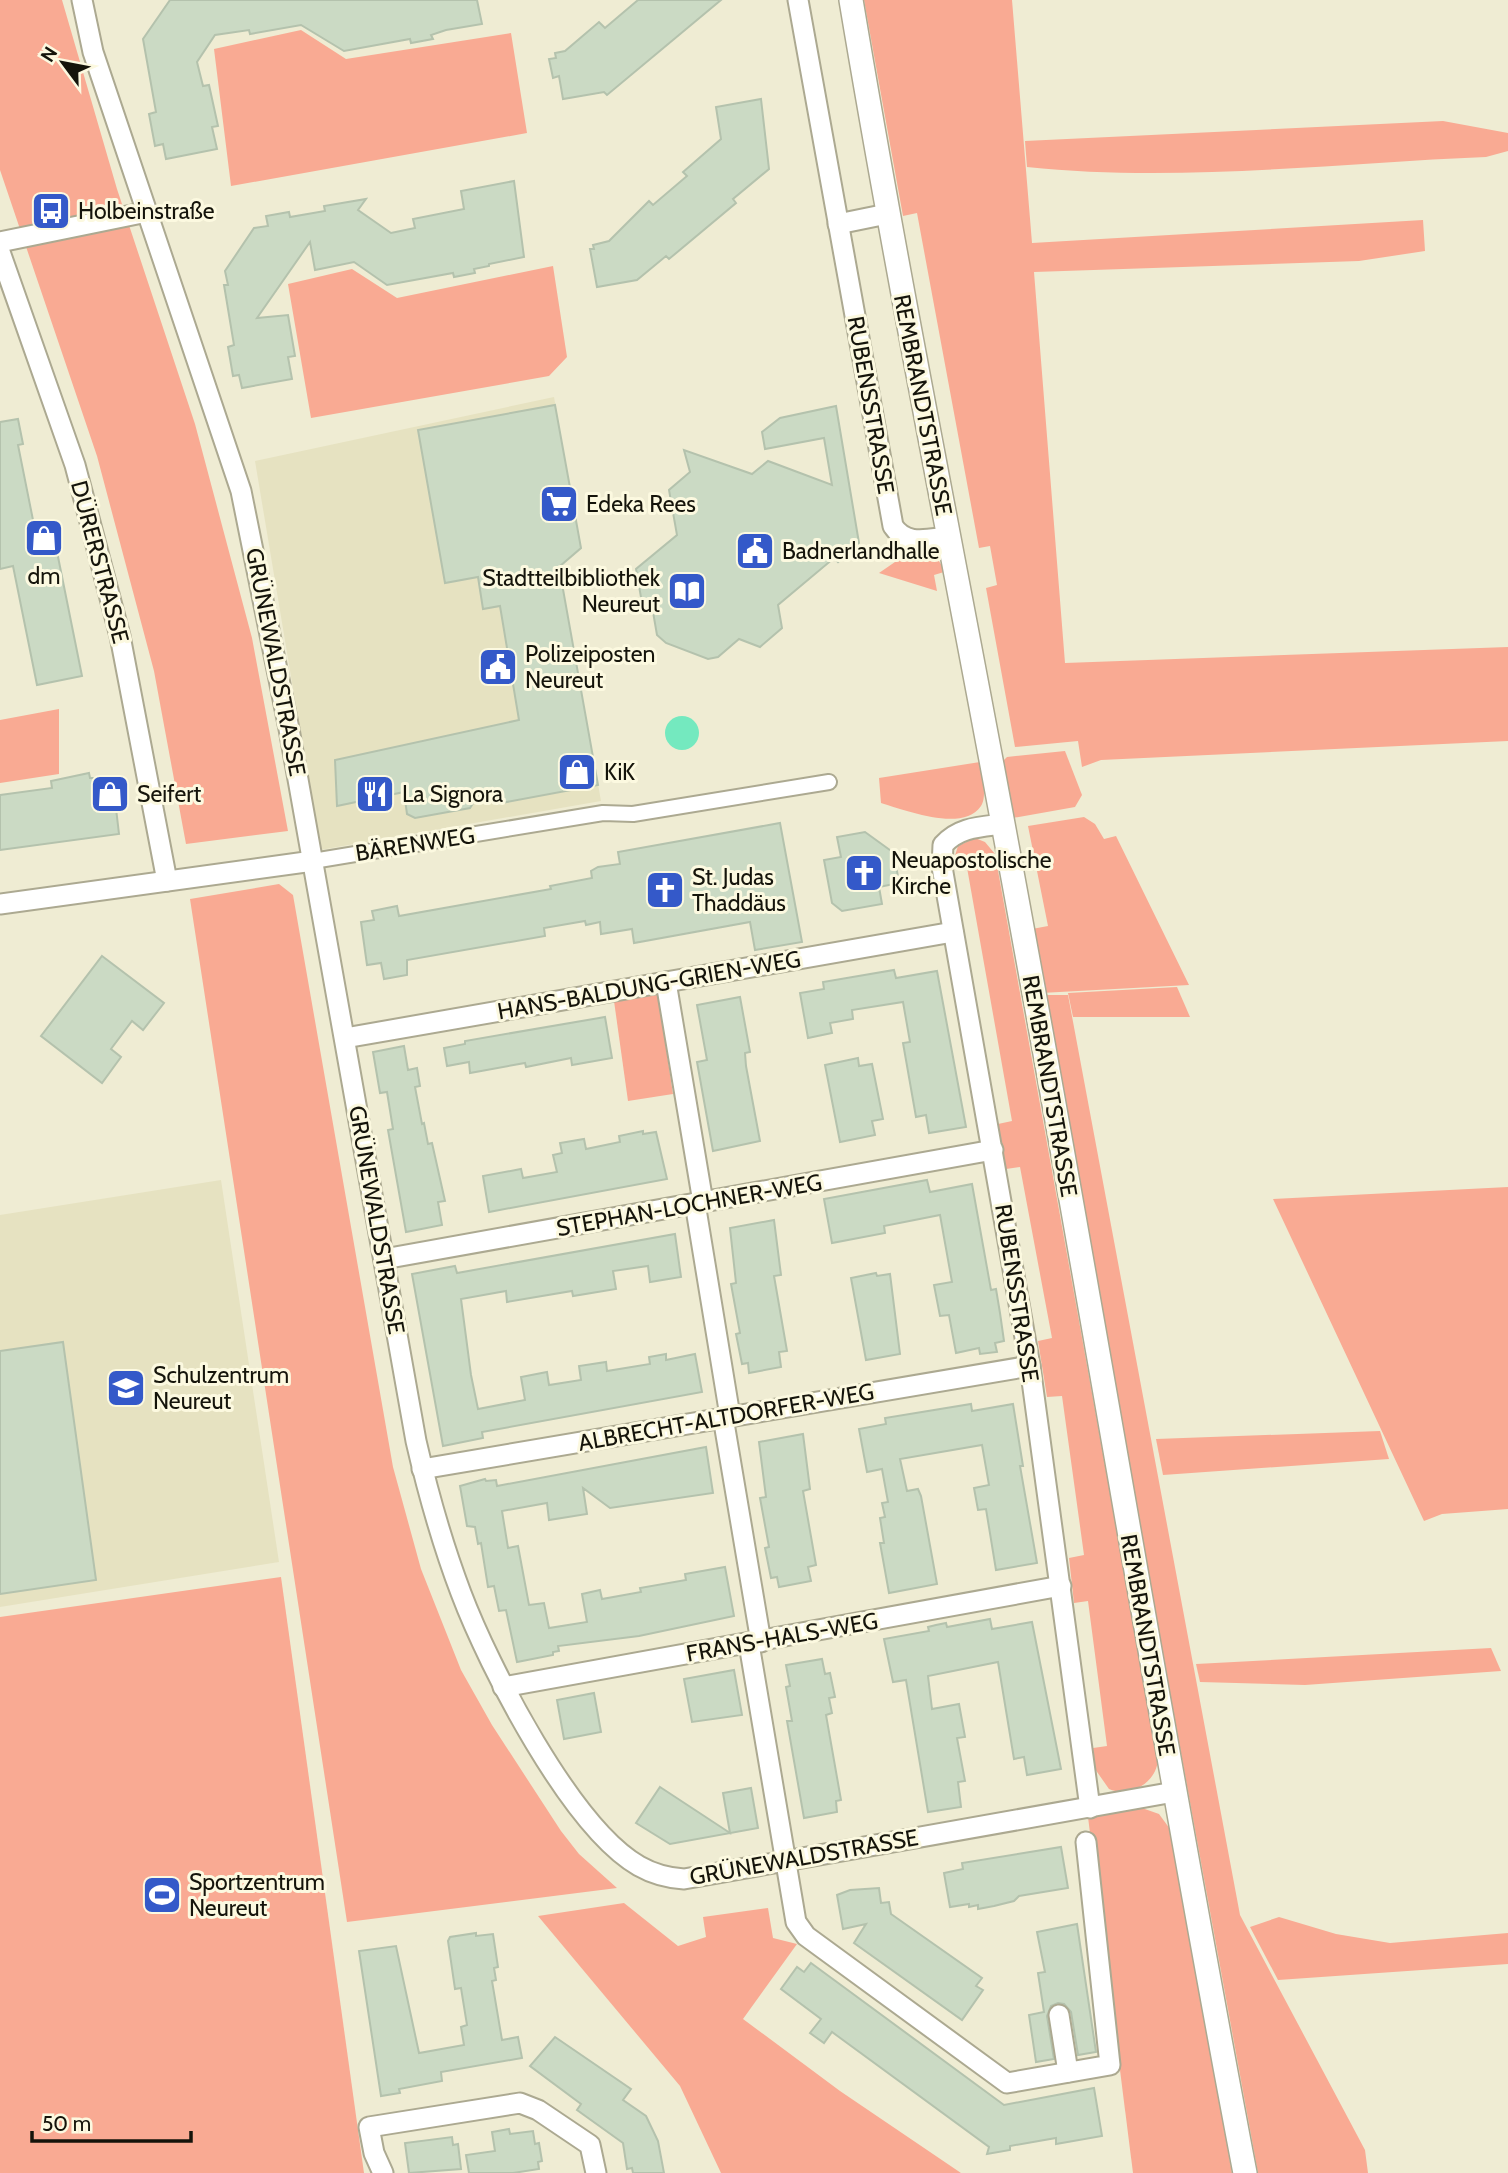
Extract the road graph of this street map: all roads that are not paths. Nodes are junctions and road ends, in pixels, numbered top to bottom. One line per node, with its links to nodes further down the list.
1 (82, 0): 4 (street, GRÜNEWALDSTRASSE)
2 (798, 0): 6 (street, RUBENSSTRASSE)
3 (851, 0): 5 (street, REMBRANDTSTRASSE)
4 (148, 212): 7 (street); 12 (street, GRÜNEWALDSTRASSE)
5 (887, 215): 6 (street); 9 (street, REMBRANDTSTRASSE)
6 (838, 224): 9 (street, RUBENSSTRASSE)
7 (0, 242)
8 (0, 252): 13 (street, DÜRERSTRASSE)
9 (948, 537): 11 (street, REMBRANDTSTRASSE)
10 (829, 782): 12 (street, BÄRENWEG)
11 (1003, 824): 15 (street, RUBENSSTRASSE); 27 (street, REMBRANDTSTRASSE)
12 (313, 861): 13 (street, BÄRENWEG); 17 (street, GRÜNEWALDSTRASSE)
13 (167, 881): 14 (street, BÄRENWEG)
14 (0, 904)
15 (953, 932): 16 (street, HANS-BALDUNG-GRIEN-WEG); 18 (street, RUBENSSTRASSE)
16 (666, 982): 17 (street, HANS-BALDUNG-GRIEN-WEG); 19 (street)
17 (345, 1038): 20 (street, GRÜNEWALDSTRASSE)
18 (993, 1150): 19 (street, STEPHAN-LOCHNER-WEG); 21 (street, RUBENSSTRASSE)
19 (699, 1202): 20 (street, STEPHAN-LOCHNER-WEG); 22 (street)
20 (384, 1259): 23 (street, GRÜNEWALDSTRASSE)
21 (1030, 1366): 22 (street, ALBRECHT-ALTDORFER-WEG); 24 (street, RUBENSSTRASSE)
22 (727, 1417): 23 (street, ALBRECHT-ALTDORFER-WEG); 25 (street)
23 (422, 1469): 26 (street, GRÜNEWALDSTRASSE)
24 (1061, 1586): 25 (street, FRANS-HALS-WEG); 28 (street, RUBENSSTRASSE)
25 (755, 1643): 26 (street, FRANS-HALS-WEG); 30 (street)
26 (503, 1687): 30 (street, GRÜNEWALDSTRASSE)
27 (1174, 1792): 28 (street, GRÜNEWALDSTRASSE); 35 (street, REMBRANDTSTRASSE)
28 (1090, 1808): 30 (street, GRÜNEWALDSTRASSE)
29 (1086, 1842): 32 (street)
30 (786, 1862): 32 (street)
31 (1059, 2015): 32 (street)
32 (1068, 2072)
33 (383, 2173): 34 (street)
34 (596, 2173)
35 (1245, 2173)

